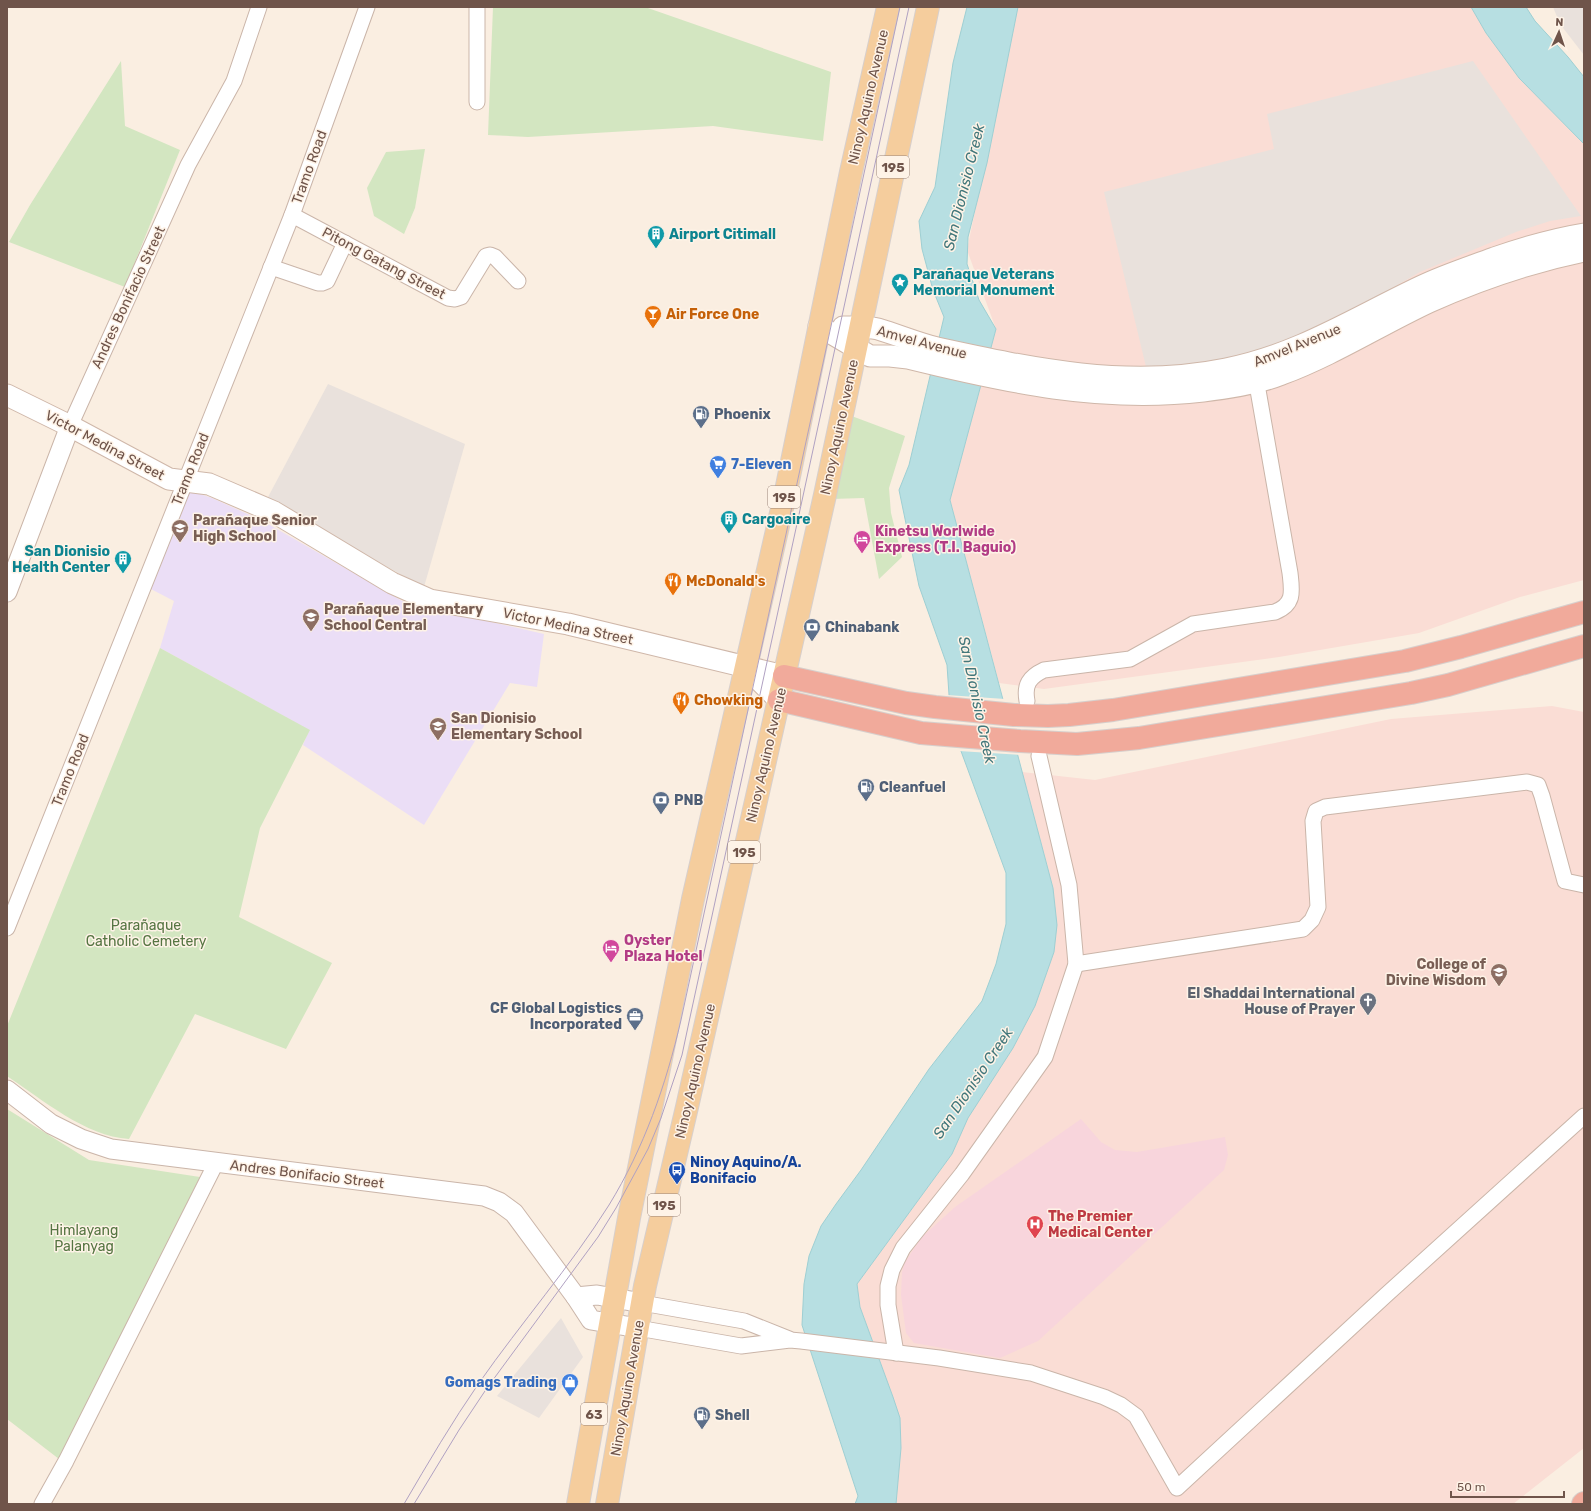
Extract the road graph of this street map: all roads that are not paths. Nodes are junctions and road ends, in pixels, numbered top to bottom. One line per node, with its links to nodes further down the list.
1 (259, 7): 18 (street, Andres Bonifacio Street)
2 (367, 7): 7 (street, Tramo Road)
3 (477, 7): 6 (street)
4 (888, 7): 13 (main road, Ninoy Aquino Avenue / 195)
5 (928, 7): 14 (main road, Ninoy Aquino Avenue / 195)
6 (476, 102)
7 (292, 215): 9 (street, Pitong Gatang Street); 11 (street, Tramo Road)
8 (1584, 234): 16 (main road, Amvel Avenue)
9 (345, 243): 11 (street); 12 (street, Pitong Gatang Street)
10 (1584, 251): 16 (main road, Amvel Avenue)
11 (271, 267): 19 (street, Tramo Road)
12 (518, 281)
13 (819, 326): 14 (main road, Amvel Avenue); 23 (main road, Ninoy Aquino Avenue / 195)
14 (858, 337): 15 (main road, Amvel Avenue); 15 (main road, Amvel Avenue); 24 (main road, Ninoy Aquino Avenue / 195)
15 (917, 352): 16 (main road, Amvel Avenue)
16 (1255, 373): 26 (street)
17 (7, 395): 18 (main road, Victor Medina Street)
18 (70, 426): 19 (main road, Victor Medina Street); 20 (street, Andres Bonifacio Street)
19 (185, 482): 23 (main road, Victor Medina Street); 29 (street, Tramo Road)
20 (7, 592)
21 (1584, 612): 26 (highway)
22 (1584, 646): 25 (highway)
23 (746, 667): 24 (main road, Victor Medina Street); 25 (main road); 35 (main road, Ninoy Aquino Avenue / 195)
24 (784, 676): 25 (main road, Ninoy Aquino Avenue / 195); 26 (highway)
25 (779, 700): 36 (main road, Ninoy Aquino Avenue / 195)
26 (1020, 708)
27 (1039, 756): 30 (street)
28 (1584, 885): 30 (street)
29 (7, 928)
30 (1076, 964): 40 (street)
31 (7, 1090): 33 (street, Andres Bonifacio Street)
32 (1584, 1116): 40 (street)
33 (216, 1163): 34 (street, Andres Bonifacio Street); 41 (street)
34 (576, 1297): 35 (street); 37 (street, Andres Bonifacio Street)
35 (614, 1298): 36 (street); 37 (main road, Ninoy Aquino Avenue / 195)
36 (642, 1303): 38 (main road, Ninoy Aquino Avenue / 195); 39 (street)
37 (610, 1323): 38 (street, Andres Bonifacio Street); 42 (main road, Ninoy Aquino Avenue / 63)
38 (638, 1328): 39 (street); 43 (main road, Ninoy Aquino Avenue / 63)
39 (796, 1340): 40 (street)
40 (888, 1352)
41 (42, 1504)
42 (578, 1504)
43 (607, 1504)

